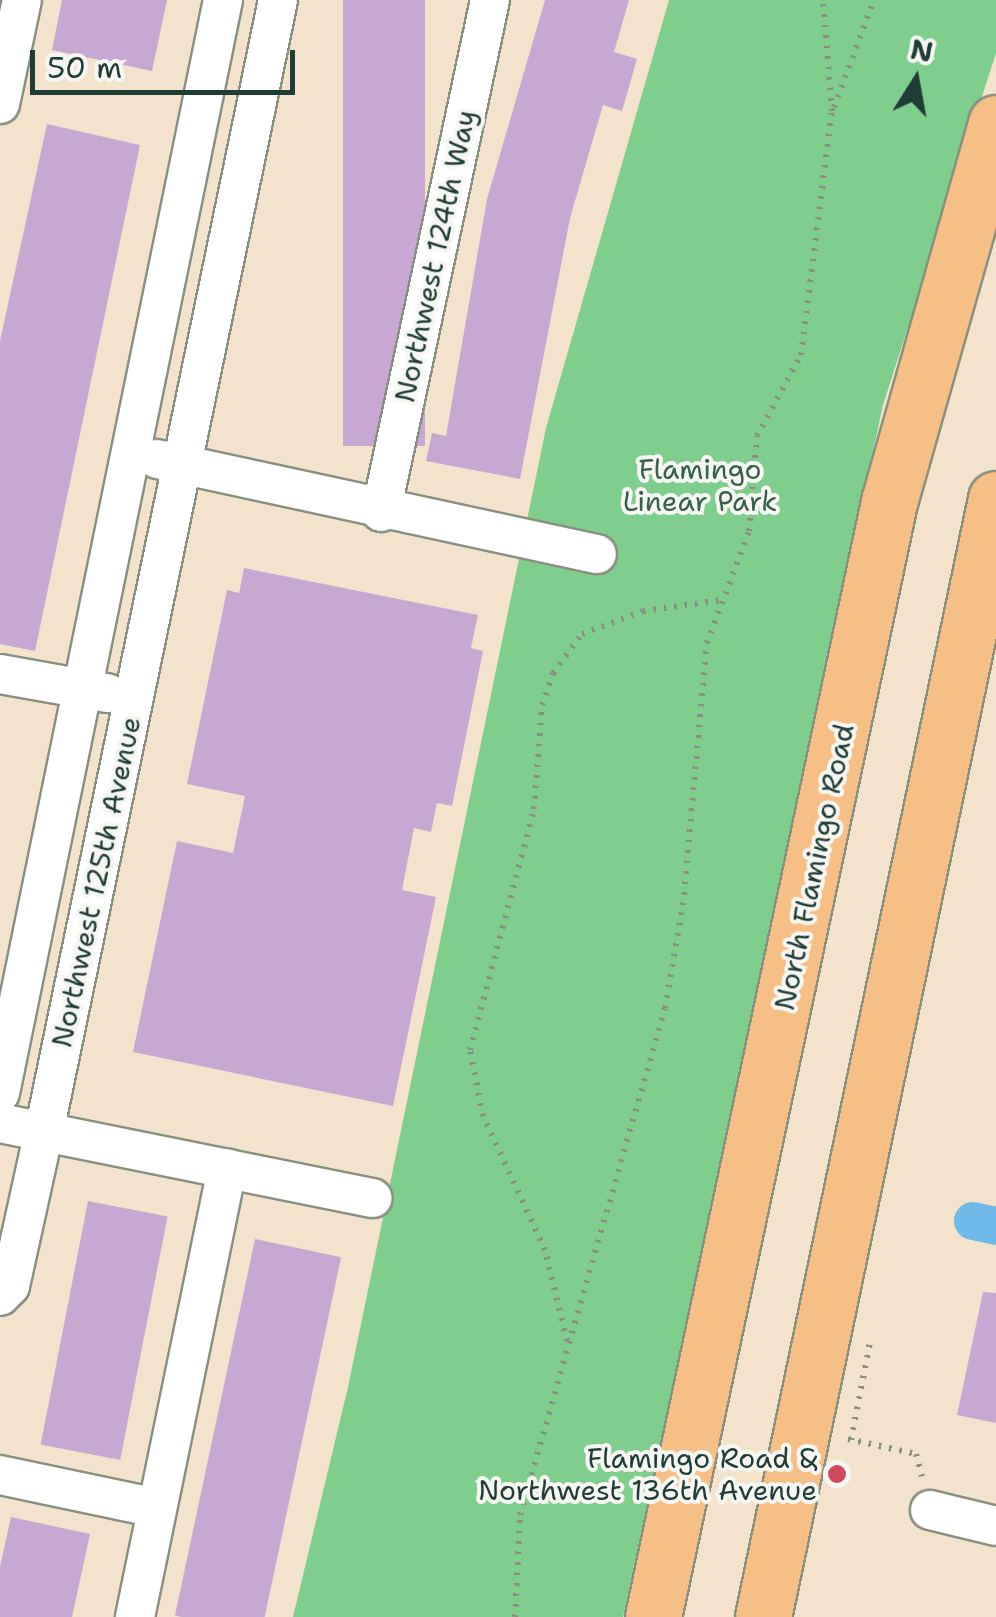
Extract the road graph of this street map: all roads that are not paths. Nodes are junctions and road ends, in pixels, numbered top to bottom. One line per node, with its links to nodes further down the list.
1 (22, 0): 5 (street)
2 (223, 0): 7 (street, Northwest 125th Avenue)
3 (278, 0): 8 (street, Northwest 125th Avenue)
4 (490, 0): 10 (street, Northwest 124th Way)
5 (0, 104)
6 (996, 123): 26 (highway, North Flamingo Road)
7 (130, 452): 8 (street); 13 (street, Northwest 125th Avenue)
8 (182, 465): 10 (street); 14 (street, Northwest 125th Avenue)
9 (996, 498): 27 (highway)
10 (381, 512): 11 (street)
11 (596, 554)
12 (0, 674): 13 (street)
13 (83, 687): 14 (street); 15 (street, Northwest 125th Avenue)
14 (133, 700): 17 (street, Northwest 125th Avenue)
15 (0, 1093)
16 (0, 1123): 17 (street)
17 (44, 1132): 18 (street); 20 (street, Northwest 125th Avenue)
18 (227, 1168): 19 (street); 22 (street)
19 (374, 1198)
20 (0, 1296)
21 (0, 1475): 22 (street)
22 (157, 1508): 25 (street)
23 (930, 1510): 24 (street)
24 (996, 1526)
25 (135, 1617)
26 (653, 1617)
27 (763, 1617)

